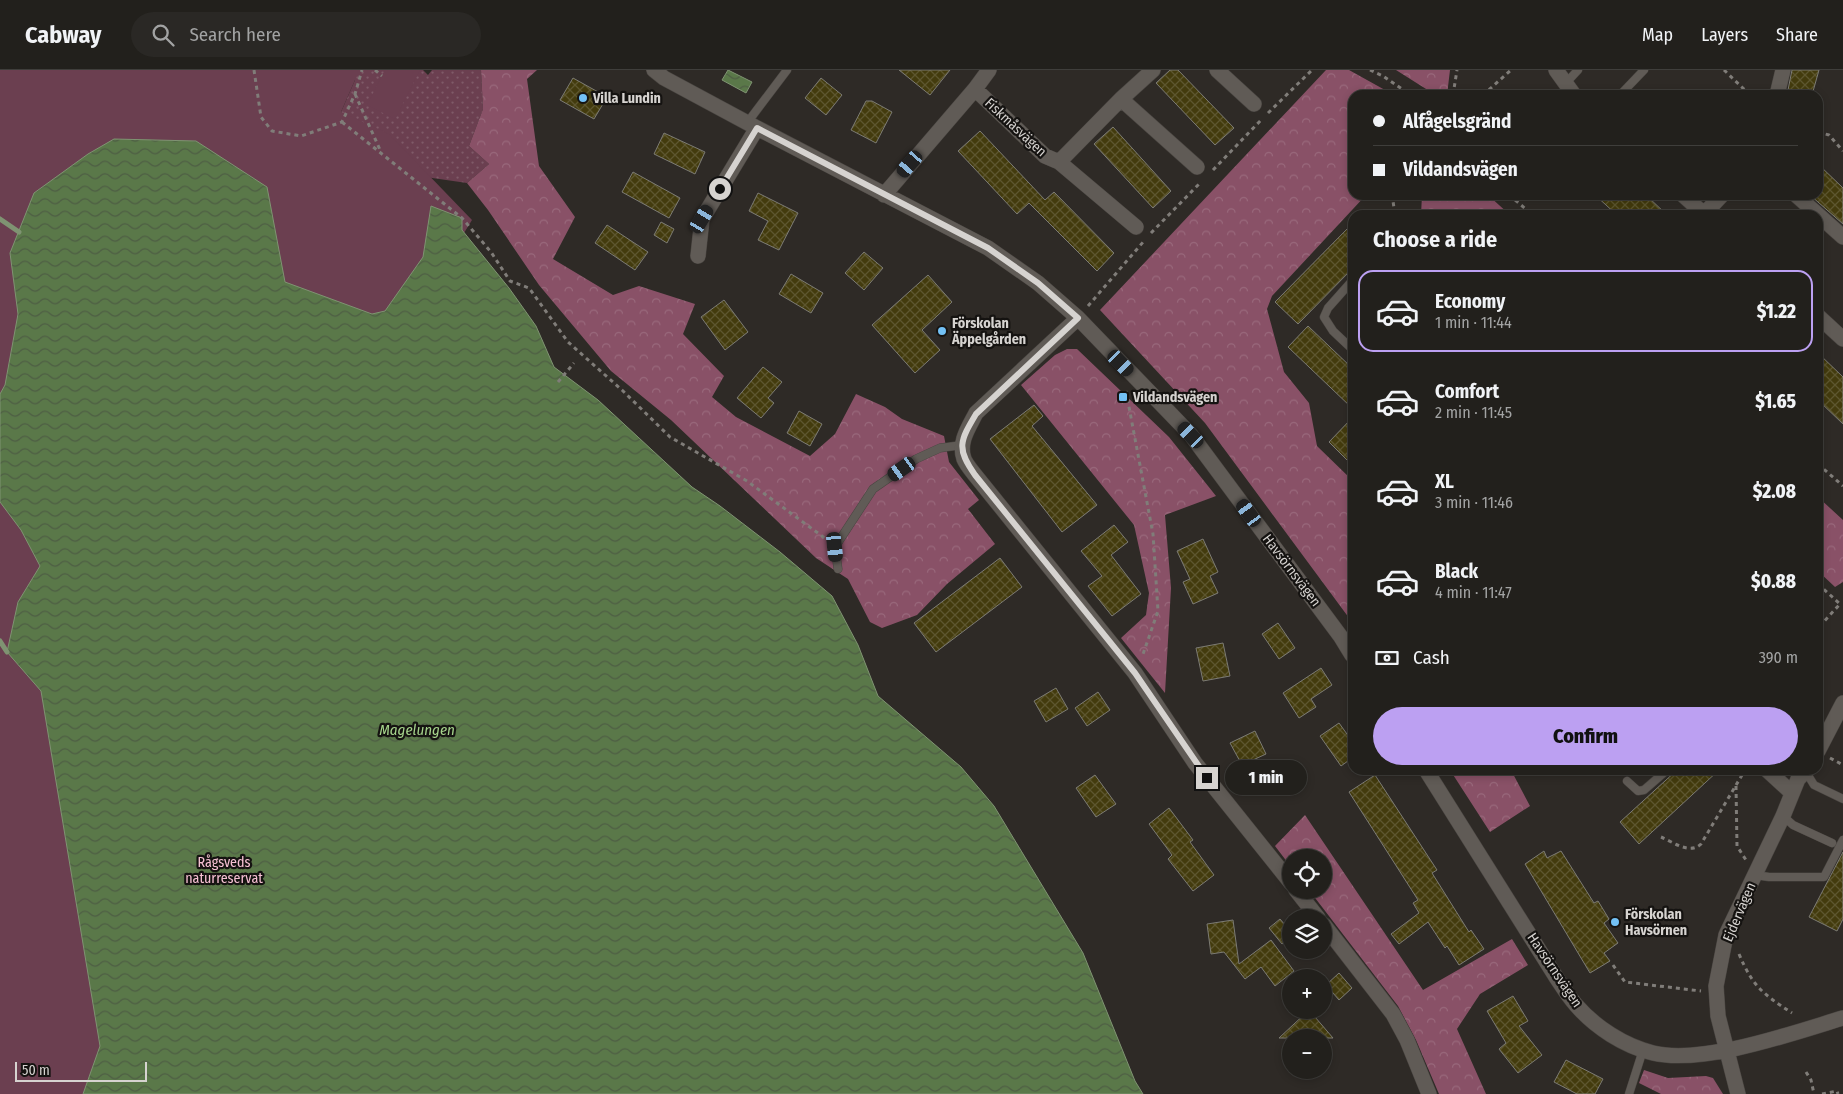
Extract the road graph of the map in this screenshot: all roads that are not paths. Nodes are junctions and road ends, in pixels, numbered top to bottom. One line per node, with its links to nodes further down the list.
1 (654, 70): 16 (street, Havsörnsvägen)
2 (787, 70): 16 (lane)
3 (989, 70): 10 (street, Fiskmåsvägen)
4 (1154, 70): 14 (street, Fiskmåsvägen)
5 (1217, 70): 15 (street)
6 (1556, 70): 11 (street)
7 (1578, 70): 11 (lane)
8 (1644, 70): 12 (lane)
9 (1783, 70): 13 (street)
10 (975, 89): 17 (street, Fiskmåsvägen); 19 (street, Fiskmåsvägen)
11 (1570, 89)
12 (1625, 90)
13 (1778, 90)
14 (1121, 99): 17 (street, Fiskmåsvägen); 18 (street)
15 (1254, 104)
16 (752, 126): 19 (street, Havsörnsvägen); 29 (street)
17 (1059, 162): 27 (street, Fiskmåsvägen)
18 (1202, 172)
19 (884, 195): 31 (street, Havsörnsvägen)
20 (1689, 200): 23 (street)
21 (1717, 200): 24 (street)
22 (1802, 200): 25 (street)
23 (1700, 210)
24 (1708, 210)
25 (1813, 210)
26 (1823, 219): 28 (street)
27 (1136, 227)
28 (1843, 237)
29 (698, 256)
30 (1348, 286): 34 (lane)
31 (1078, 318): 35 (street); 37 (street, Havsörnsvägen)
32 (1823, 321): 33 (street)
33 (1843, 340)
34 (1348, 345)
35 (962, 445): 36 (lane); 51 (street)
36 (838, 569)
37 (1348, 648)
38 (1843, 703): 39 (street)
39 (1823, 741)
40 (1429, 775): 57 (street, Havsörnsvägen)
41 (1660, 775): 45 (lane)
42 (1773, 775): 46 (street)
43 (1802, 775): 46 (street, Ejdervägen)
44 (1809, 775): 47 (lane)
45 (1627, 781)
46 (1792, 792): 48 (street, Ejdervägen)
47 (1843, 799)
48 (1783, 816): 50 (lane); 52 (street, Ejdervägen)
49 (1843, 840): 52 (lane)
50 (1832, 843)
51 (1282, 872)
52 (1755, 875): 58 (street, Ejdervägen)
53 (1303, 899): 54 (street)
54 (1311, 909)
55 (1332, 935): 59 (street)
56 (1843, 1018): 58 (street, Havsörnsvägen)
57 (1643, 1050): 58 (street, Havsörnsvägen); 60 (lane)
58 (1726, 1050): 61 (street, Ejdervägen)
59 (1429, 1094)
60 (1629, 1094)
61 (1738, 1094)

